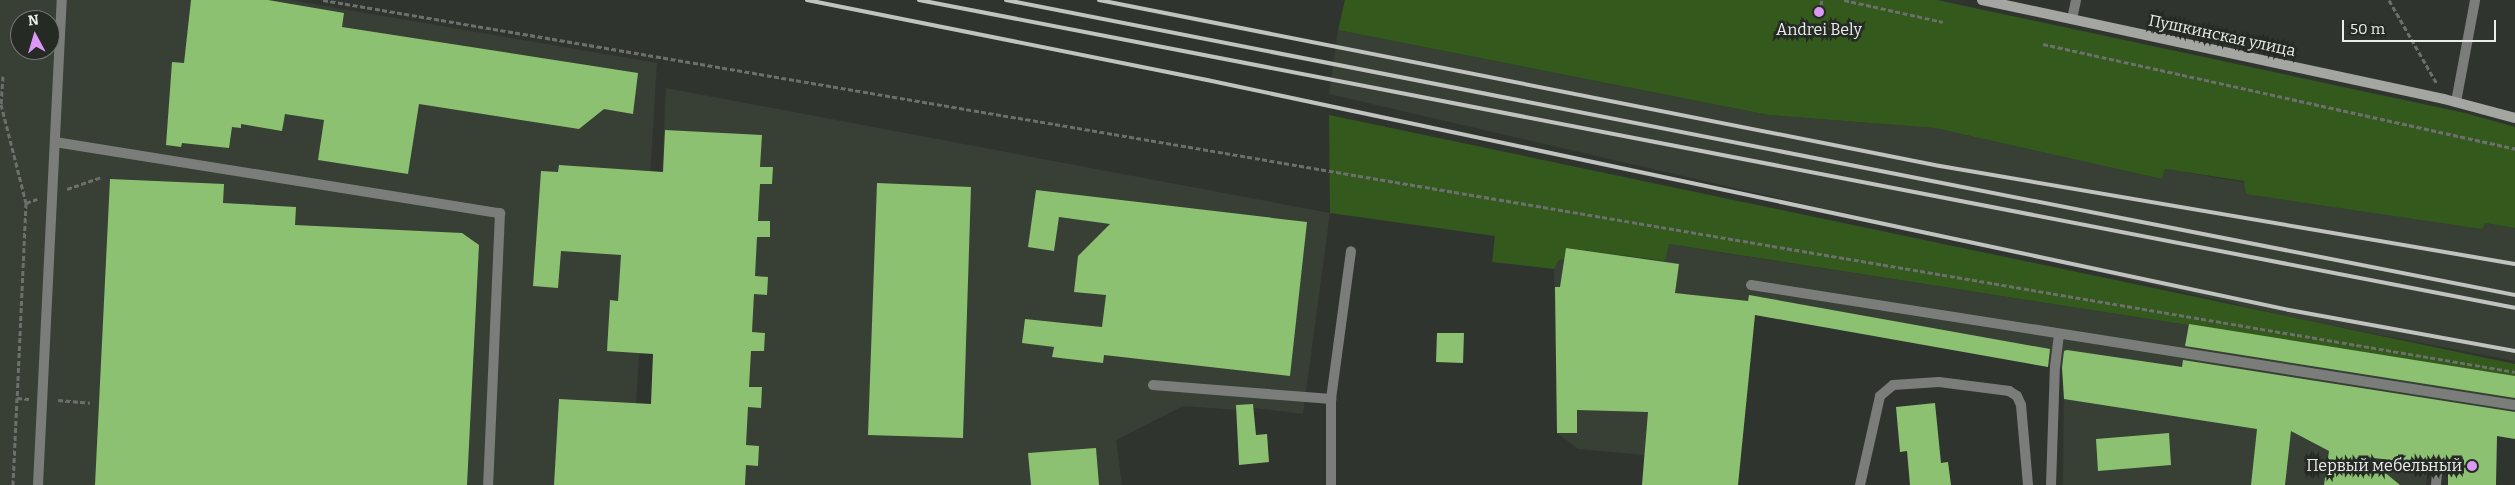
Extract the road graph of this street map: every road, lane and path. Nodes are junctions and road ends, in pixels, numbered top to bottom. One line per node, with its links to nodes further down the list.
1 (62, 0): 17 (lane)
2 (323, 0): 24 (path)
3 (1822, 0): 9 (path)
4 (1844, 0): 11 (path)
5 (1982, 0): 10 (street, Пушкинская улица)
6 (2076, 0): 10 (lane)
7 (2389, 0): 14 (path)
8 (2475, 0): 14 (lane)
9 (1819, 12)
10 (2072, 19): 15 (street, Пушкинская улица)
11 (1943, 22)
12 (2043, 44): 18 (path)
13 (3, 76): 20 (path)
14 (2459, 88): 15 (lane)
15 (2456, 102): 16 (street, Пушкинская улица)
16 (2515, 118)
17 (55, 142): 20 (lane); 32 (lane)
18 (2515, 149)
19 (102, 177): 20 (path)
20 (52, 193): 31 (lane)
21 (1351, 252): 27 (lane)
22 (1751, 284): 23 (lane)
23 (2059, 335): 28 (lane); 36 (lane)
24 (2515, 372)
25 (1153, 385): 27 (lane)
26 (17, 398): 30 (path)
27 (1331, 399): 33 (lane)
28 (2515, 405)
29 (2437, 474): 37 (lane)
30 (13, 485)
31 (38, 485)
32 (488, 485)
33 (1331, 485)
34 (1860, 485): 35 (lane)
35 (2028, 485)
36 (2052, 485)
37 (2436, 485)

